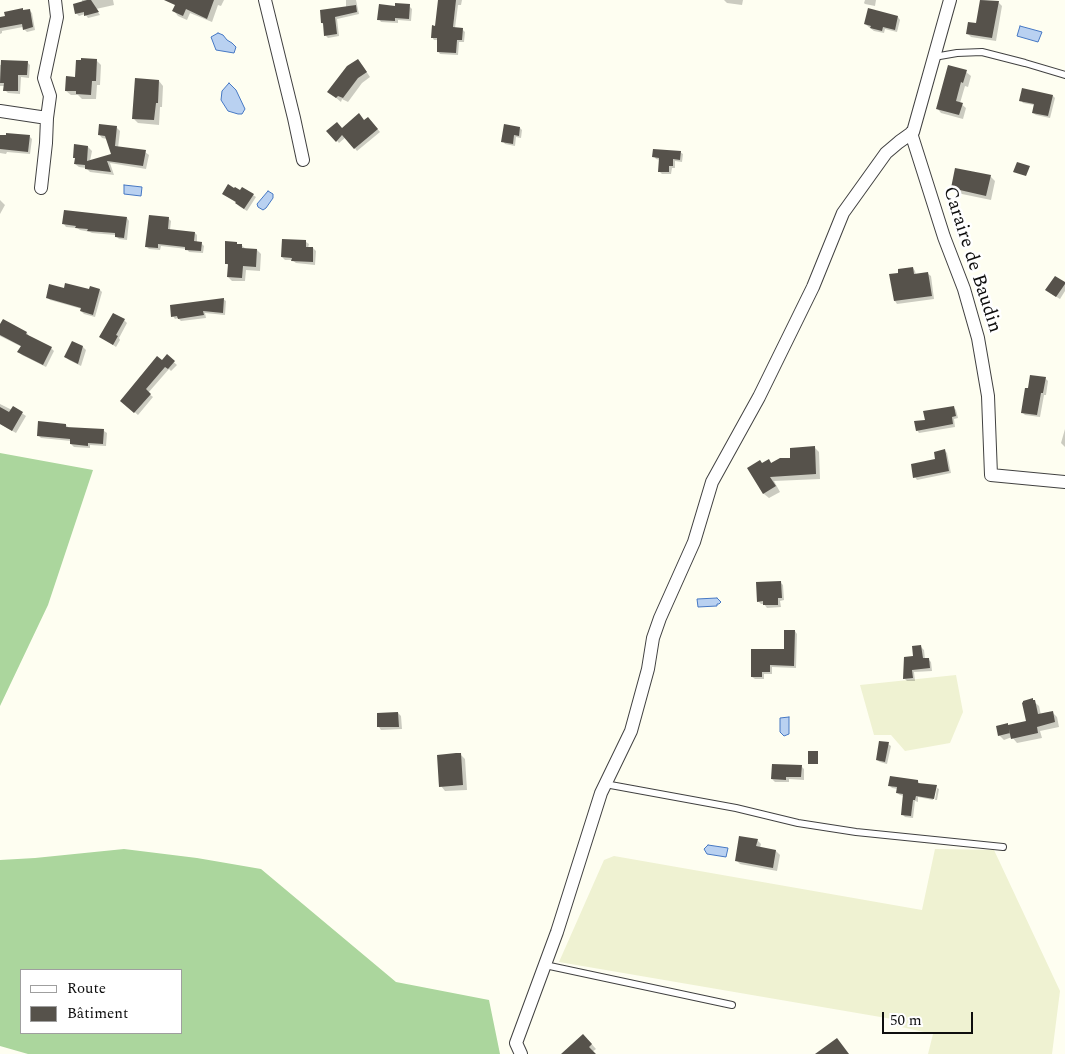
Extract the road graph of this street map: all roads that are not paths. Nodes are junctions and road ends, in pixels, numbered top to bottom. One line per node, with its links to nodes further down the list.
1 (55, 0): 7 (street)
2 (264, 0): 9 (street)
3 (946, 1): 4 (street)
4 (934, 58): 5 (lane); 8 (street)
5 (1065, 75)
6 (0, 111): 7 (street)
7 (47, 118): 10 (street)
8 (911, 133): 11 (street, Caraire de Baudin); 12 (street)
9 (303, 160)
10 (41, 188)
11 (1065, 482)
12 (605, 784): 13 (lane); 14 (street)
13 (1003, 847)
14 (545, 965): 15 (lane); 16 (street)
15 (732, 1005)
16 (521, 1054)

